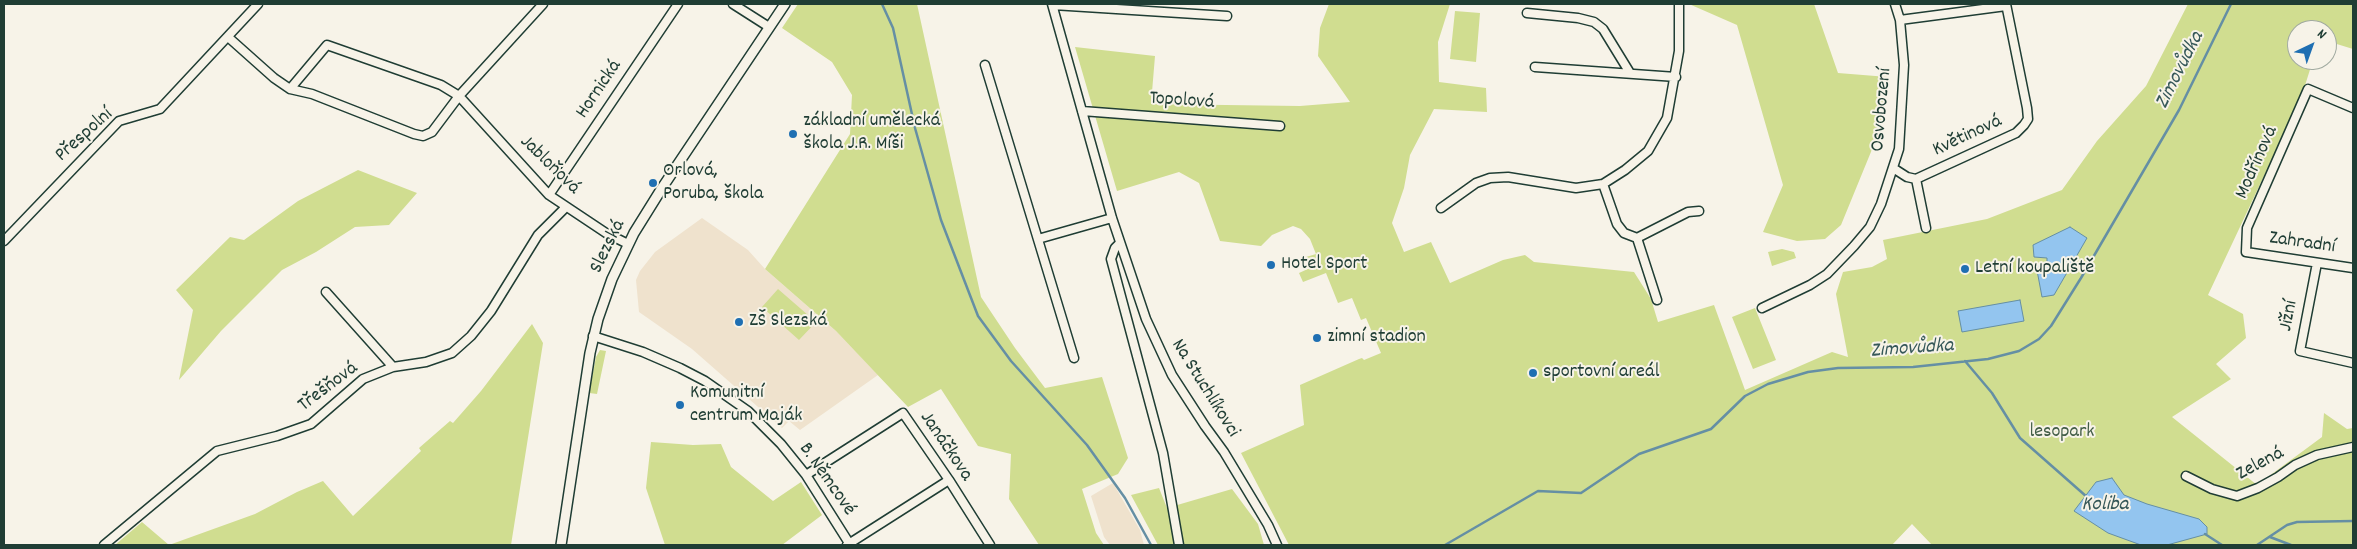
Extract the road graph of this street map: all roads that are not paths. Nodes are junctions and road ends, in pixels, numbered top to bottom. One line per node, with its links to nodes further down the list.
1 (258, 4): 14 (street, Přespolní)
2 (542, 4): 20 (street)
3 (678, 4): 27 (street, Hornická)
4 (733, 4): 13 (street)
5 (785, 4): 13 (street, Slezská)
6 (1053, 4): 11 (street); 22 (street, Na Stuchlíkovci)
7 (1679, 4): 18 (street)
8 (1895, 4): 12 (street, Osvobození)
9 (2006, 5): 12 (street); 25 (street, Květinová)
10 (1527, 13): 17 (street)
11 (1227, 16)
12 (1900, 20): 24 (street, Osvobození)
13 (769, 28): 37 (street, Slezská)
14 (228, 37): 19 (street); 35 (street, Přespolní)
15 (985, 65): 34 (street)
16 (1535, 67): 17 (street)
17 (1630, 73): 18 (street)
18 (1676, 77): 26 (street)
19 (290, 89): 20 (street); 20 (street, Jabloňová)
20 (460, 96): 27 (street, Jabloňová)
21 (2353, 108): 38 (street, Modřínová)
22 (1082, 111): 23 (street, Topolová); 31 (street, Na Stuchlíkovci)
23 (1280, 126)
24 (1893, 168): 25 (street, Květinová); 43 (street, Osvobození)
25 (1916, 179): 32 (street)
26 (1603, 184): 29 (street); 33 (street)
27 (549, 195): 28 (street, Jabloňová)
28 (566, 207): 37 (street, Jabloňová); 47 (street, Třešňová)
29 (1441, 208)
30 (1699, 211): 33 (street)
31 (1112, 218): 34 (street); 36 (street, Na Stuchlíkovci)
32 (1926, 228)
33 (1637, 238): 42 (street)
34 (1038, 239): 45 (street)
35 (4, 241)
36 (1120, 243): 56 (street, Na Stuchlíkovci); 57 (street, Na Stuchlíkovci)
37 (628, 244): 44 (street, Slezská)
38 (2246, 252): 39 (street, Zahradní)
39 (2318, 263): 40 (street, Zahradní); 46 (street, Jižní)
40 (2353, 268)
41 (326, 292): 47 (street)
42 (1657, 300)
43 (1762, 308)
44 (593, 336): 49 (street, B. Němcové); 54 (street, Slezská)
45 (1074, 358)
46 (2353, 363)
47 (393, 367): 53 (street, Třešňová)
48 (2353, 447): 50 (street, Zelená)
49 (806, 474): 51 (street, Janáčkova); 52 (street, B. Němcové)
50 (2186, 476)
51 (949, 480): 52 (street); 55 (street, Janáčkova)
52 (848, 544)
53 (104, 545)
54 (561, 545)
55 (990, 545)
56 (1179, 545)
57 (1277, 545)

